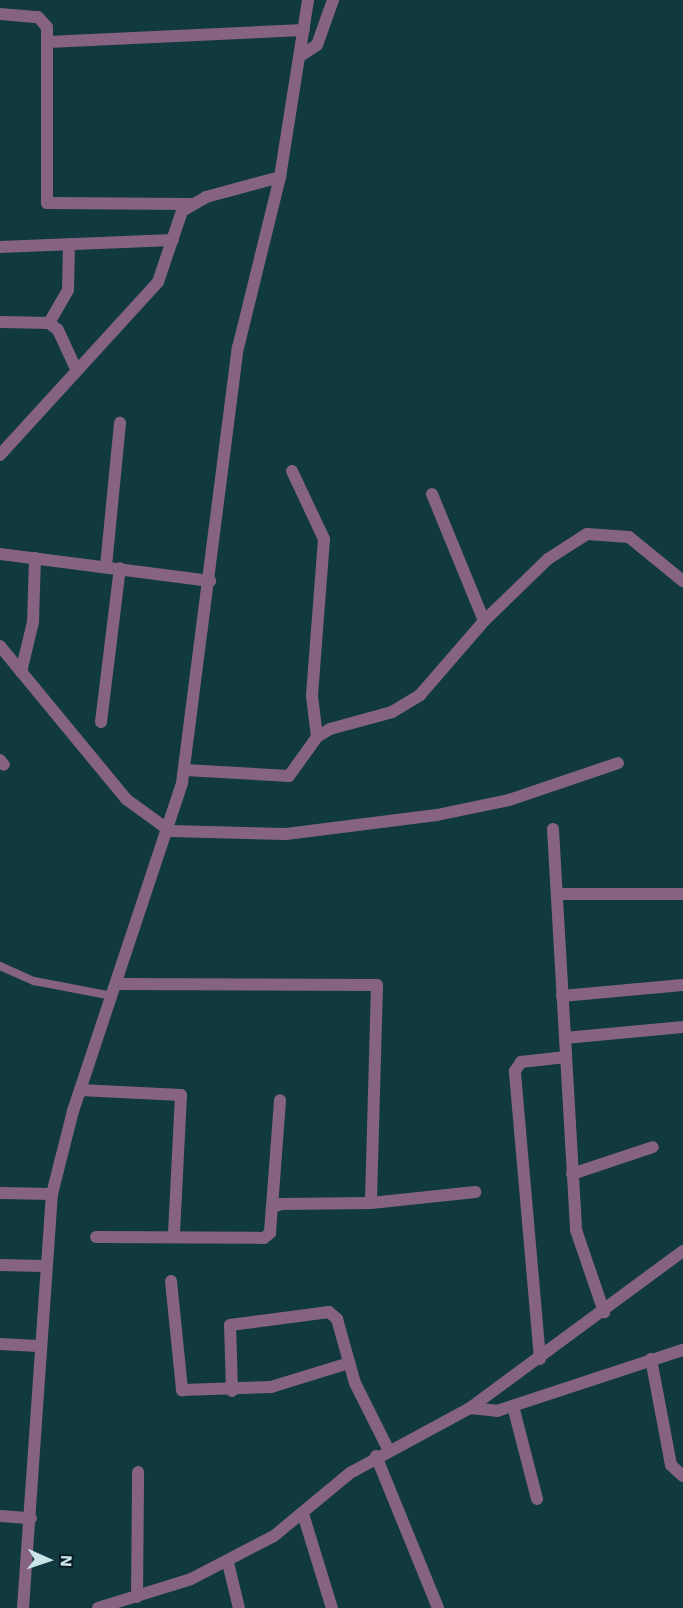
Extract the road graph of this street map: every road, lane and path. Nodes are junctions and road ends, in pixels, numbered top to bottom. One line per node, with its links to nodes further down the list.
1 (308, 0): 4 (street)
2 (333, 0): 6 (street)
3 (0, 15): 5 (street)
4 (304, 30): 5 (street); 6 (street)
5 (48, 42): 8 (street)
6 (300, 56): 7 (street)
7 (280, 177): 8 (street); 23 (street)
8 (191, 204): 9 (street)
9 (173, 240): 10 (street); 14 (street)
10 (69, 244): 11 (street); 13 (street)
11 (0, 247)
12 (0, 322): 13 (street)
13 (49, 323): 14 (street)
14 (76, 369): 16 (street)
15 (120, 423): 21 (street)
16 (0, 455)
17 (291, 471): 29 (street)
18 (432, 494): 25 (street)
19 (0, 554): 20 (street)
20 (35, 558): 21 (street); 27 (street)
21 (106, 566): 22 (street)
22 (120, 568): 23 (street); 28 (street)
23 (210, 580): 31 (street)
24 (683, 581): 25 (street)
25 (484, 621): 29 (street)
26 (0, 646): 27 (street)
27 (21, 672): 33 (street)
28 (101, 722)
29 (317, 737): 31 (street)
30 (618, 763): 33 (street)
31 (185, 770): 33 (street)
32 (553, 830): 34 (street)
33 (170, 831): 38 (street)
34 (557, 894): 35 (street); 39 (street)
35 (683, 894)
36 (0, 966): 38 (lane)
37 (683, 985): 39 (street)
38 (115, 990): 43 (street); 50 (street)
39 (562, 996): 41 (street)
40 (683, 1027): 41 (street)
41 (564, 1038): 42 (street)
42 (566, 1057): 46 (street); 62 (street)
43 (80, 1090): 49 (street); 52 (street)
44 (280, 1100): 51 (street)
45 (653, 1147): 46 (street)
46 (572, 1174): 58 (street)
47 (475, 1192): 50 (street)
48 (0, 1193): 49 (street)
49 (52, 1194): 56 (street)
50 (371, 1203): 51 (street)
51 (272, 1207): 52 (street)
52 (174, 1235): 53 (street)
53 (96, 1237)
54 (683, 1251): 58 (street)
55 (0, 1265): 56 (street)
56 (43, 1266): 60 (street)
57 (171, 1281): 65 (street)
58 (604, 1312): 62 (street)
59 (0, 1344): 60 (street)
60 (38, 1346): 75 (street)
61 (683, 1350): 63 (street)
62 (540, 1359): 67 (street)
63 (651, 1359): 66 (street); 71 (street)
64 (349, 1363): 65 (street); 65 (street); 68 (street)
65 (232, 1391)
66 (513, 1406): 67 (street); 72 (street)
67 (470, 1408): 68 (street)
68 (388, 1449): 69 (street)
69 (376, 1456): 73 (street); 82 (street)
70 (138, 1472): 77 (street)
71 (683, 1476)
72 (537, 1499)
73 (303, 1514): 76 (street); 81 (street)
74 (0, 1516): 75 (street)
75 (31, 1518): 78 (street)
76 (228, 1563): 77 (street); 80 (street)
77 (137, 1598): 79 (street)
78 (23, 1608)
79 (98, 1608)
80 (239, 1608)
81 (332, 1608)
82 (438, 1608)

